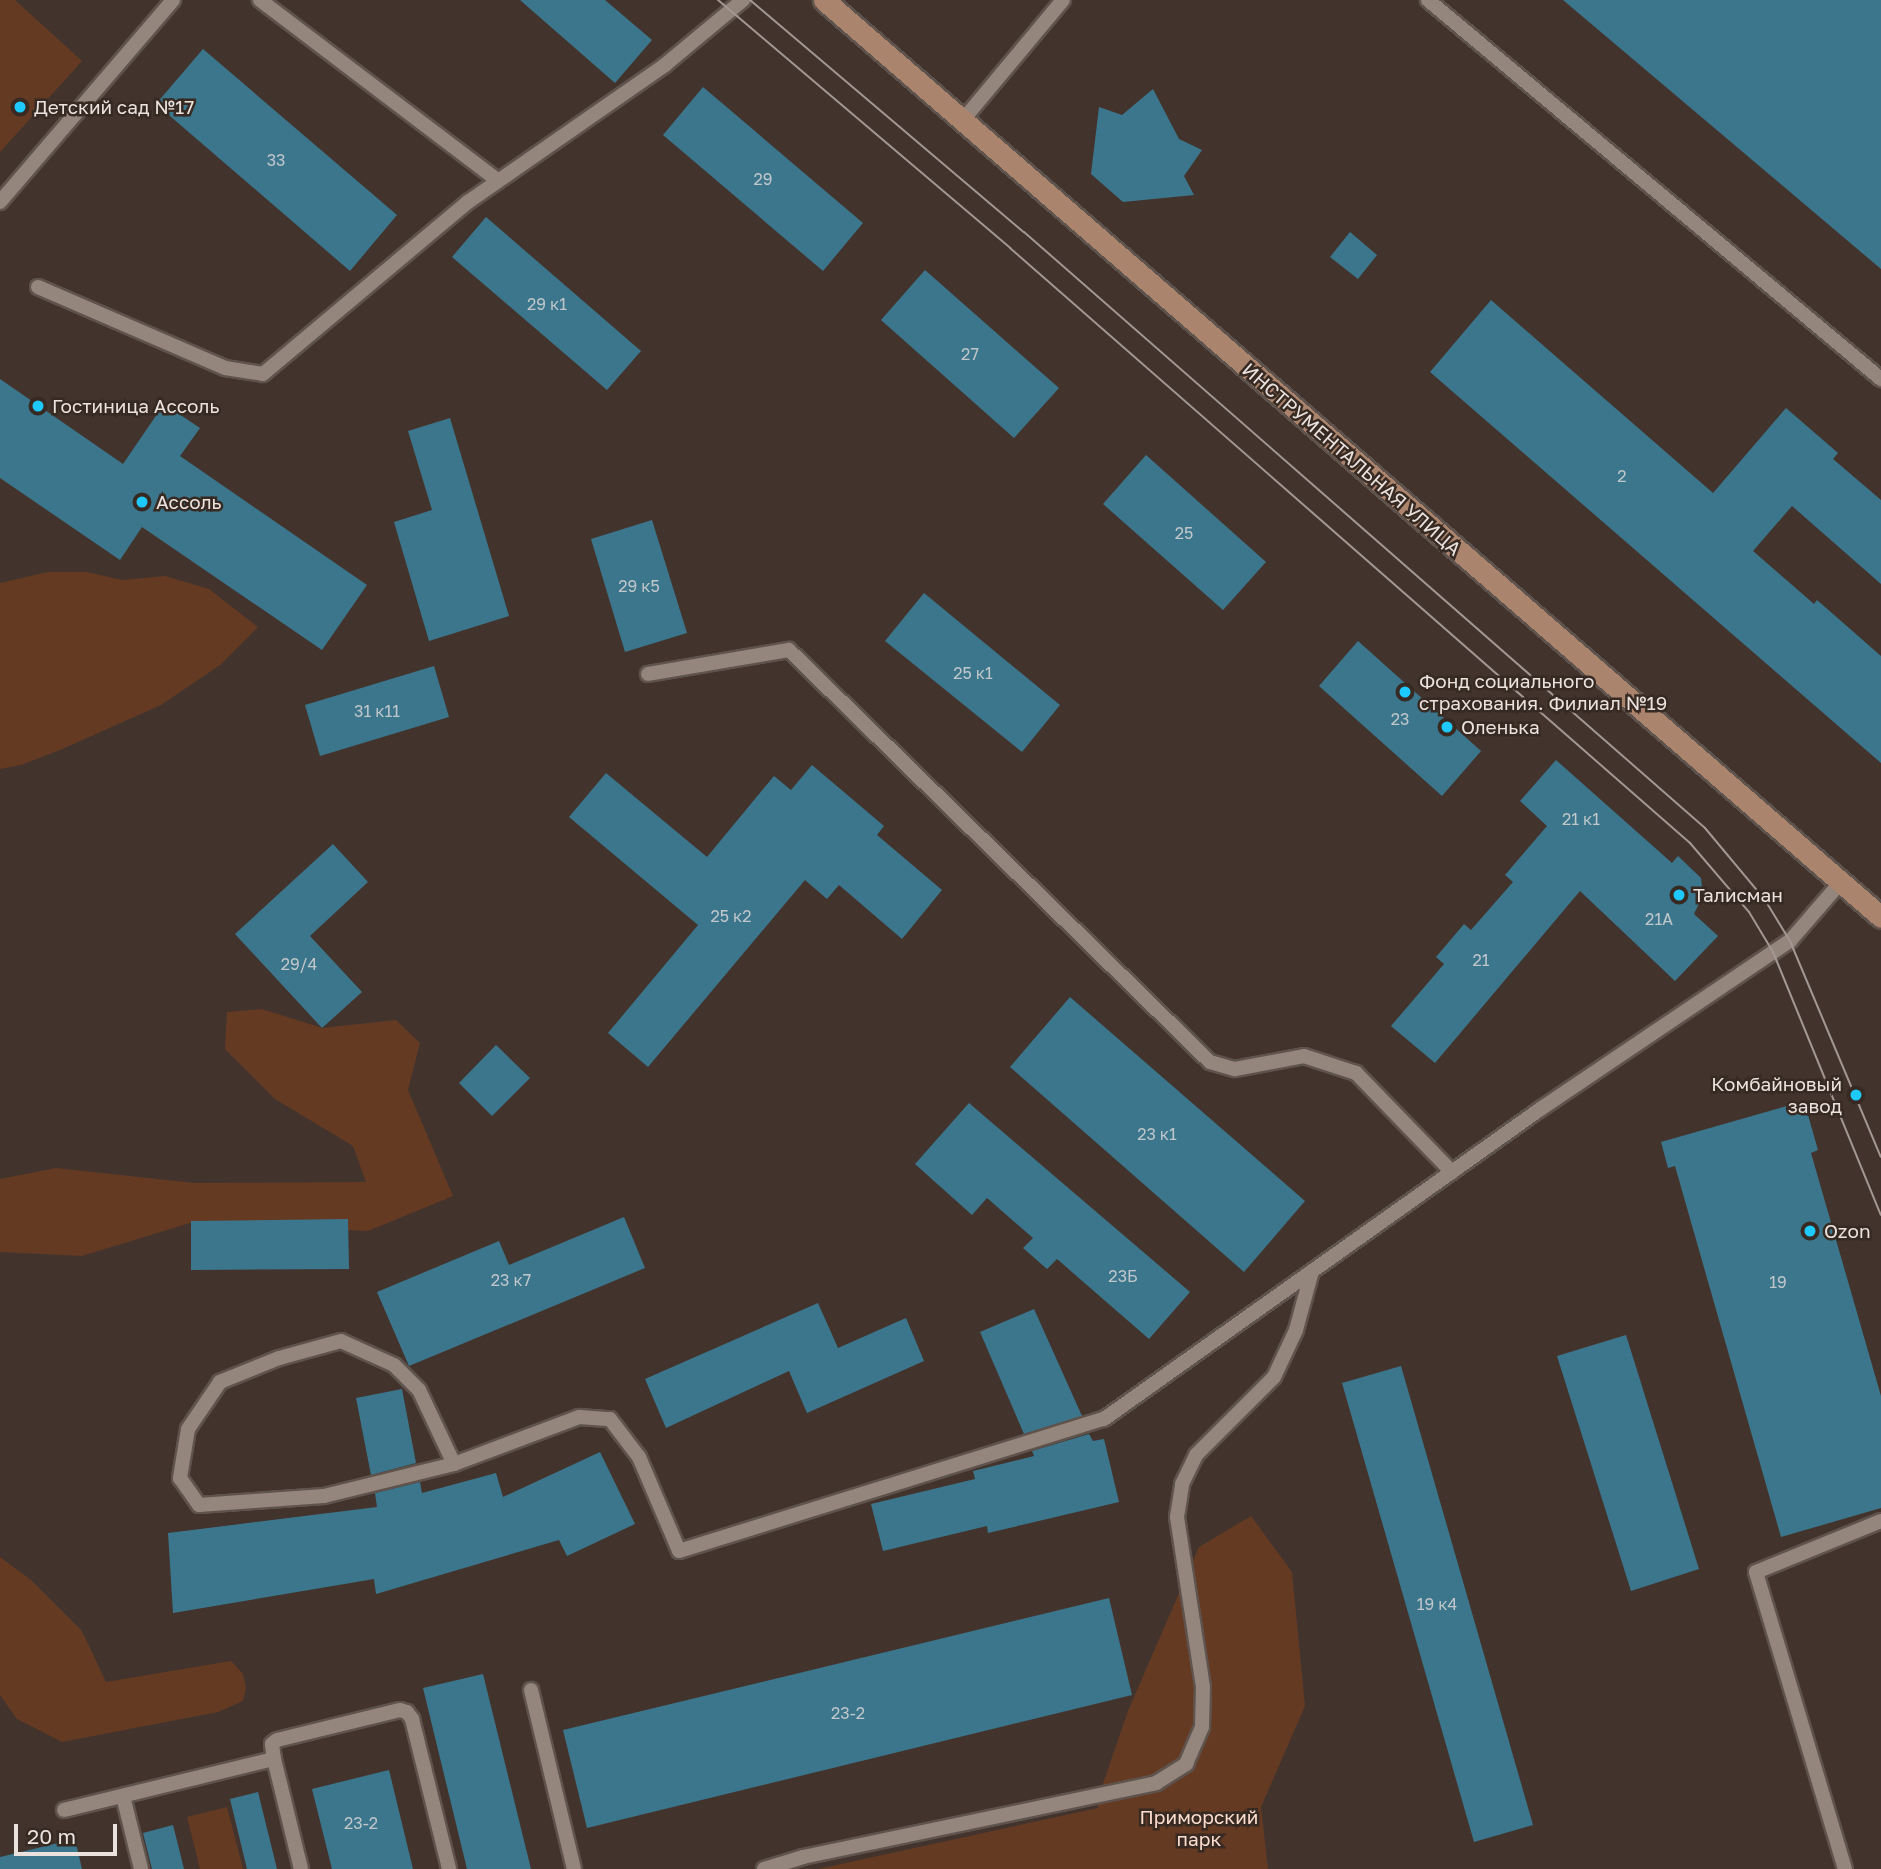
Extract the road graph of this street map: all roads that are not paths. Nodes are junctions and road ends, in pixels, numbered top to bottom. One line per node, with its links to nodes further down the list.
1 (173, 0): 9 (lane)
2 (260, 0): 8 (lane)
3 (743, 0): 8 (lane)
4 (824, 0): 7 (street, ИНСТРУМЕНТАЛЬНАЯ УЛИЦА)
5 (1063, 0): 7 (lane)
6 (1428, 0): 11 (lane)
7 (963, 120): 13 (street, ИНСТРУМЕНТАЛЬНАЯ УЛИЦА)
8 (497, 180): 10 (lane)
9 (0, 202)
10 (38, 286)
11 (1881, 379)
12 (648, 674): 15 (lane)
13 (1840, 883): 14 (street, ИНСТРУМЕНТАЛЬНАЯ УЛИЦА); 15 (lane)
14 (1881, 917)
15 (1452, 1172): 16 (lane)
16 (1312, 1271): 17 (lane); 27 (lane)
17 (454, 1464): 17 (lane)
18 (1881, 1521): 28 (lane)
19 (531, 1690): 26 (lane)
20 (274, 1759): 21 (lane); 24 (lane); 25 (lane)
21 (123, 1796): 22 (lane); 23 (lane)
22 (64, 1810)
23 (141, 1869)
24 (301, 1869)
25 (449, 1869)
26 (574, 1869)
27 (764, 1869)
28 (1845, 1869)

